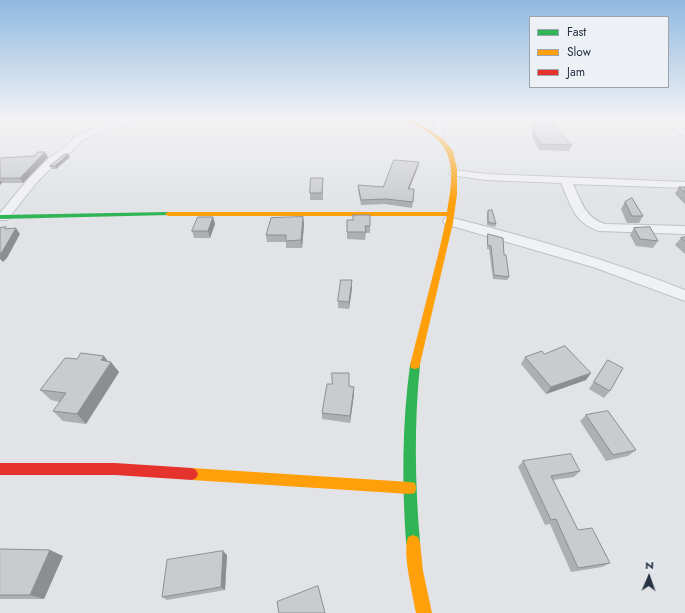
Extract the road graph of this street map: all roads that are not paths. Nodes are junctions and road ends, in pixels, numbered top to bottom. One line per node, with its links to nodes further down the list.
1 (71, 147): 6 (street)
2 (446, 147): 3 (street)
3 (454, 173): 4 (street); 7 (street)
4 (566, 181): 5 (street); 8 (street)
5 (685, 186)
6 (1, 217): 7 (street)
7 (449, 218): 9 (street); 11 (street)
8 (685, 230)
9 (685, 296)
10 (0, 469): 11 (street)
11 (410, 488): 12 (street)
12 (424, 613)

